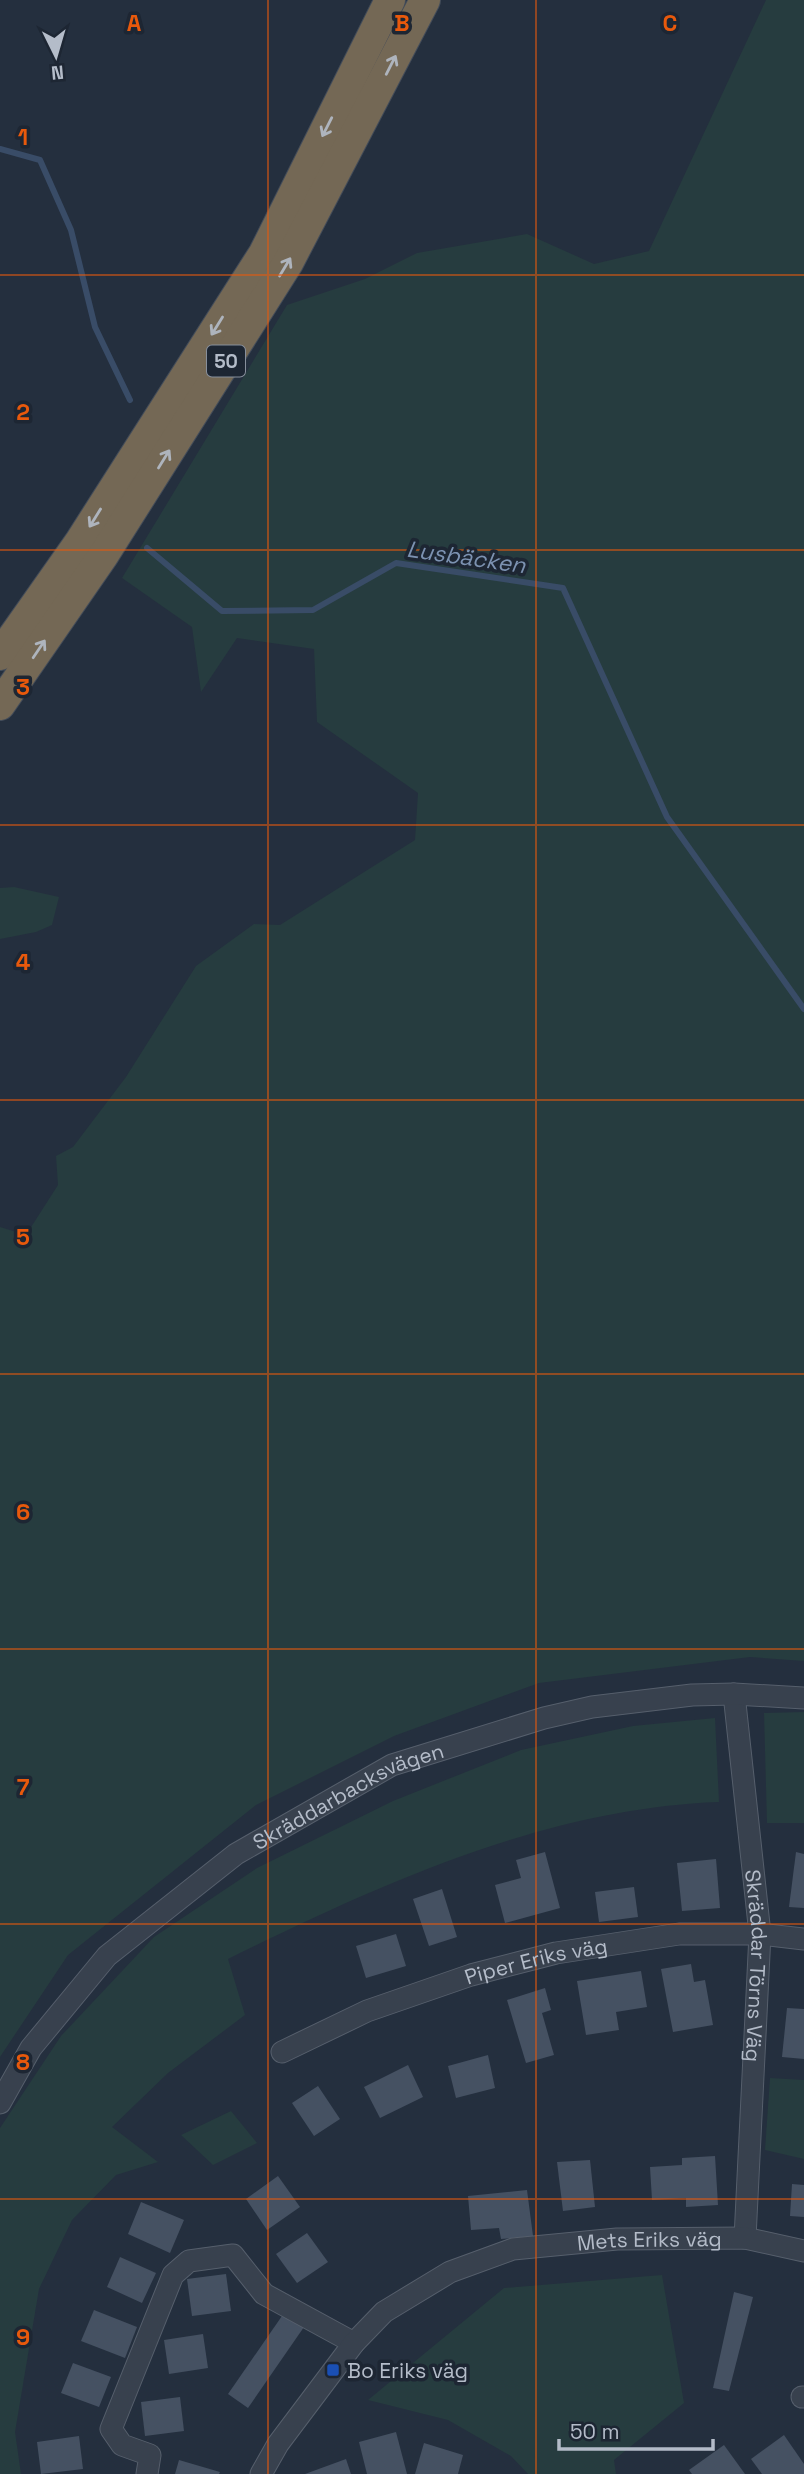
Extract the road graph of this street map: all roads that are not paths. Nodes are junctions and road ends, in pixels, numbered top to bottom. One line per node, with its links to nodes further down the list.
1 (390, 0): 3 (highway, 50, one-way to 3)
2 (425, 0): 4 (highway, 50, one-way to 2)
3 (0, 655)
4 (0, 705)
5 (734, 1694): 6 (street, Skräddarbacksvägen); 7 (street, Skräddar Törns Väg); 10 (street, Skräddarbacksvägen)
6 (804, 1698)
7 (760, 1934): 8 (street, Piper Eriks väg); 9 (street, Piper Eriks väg); 11 (street, Skräddar Törns Väg)
8 (804, 1939)
9 (282, 2052)
10 (0, 2103)
11 (745, 2238): 12 (street, Mets Eriks väg); 13 (street, Mets Eriks väg)
12 (804, 2251)
13 (354, 2343): 14 (street); 15 (street)
14 (147, 2474)
15 (261, 2474)

